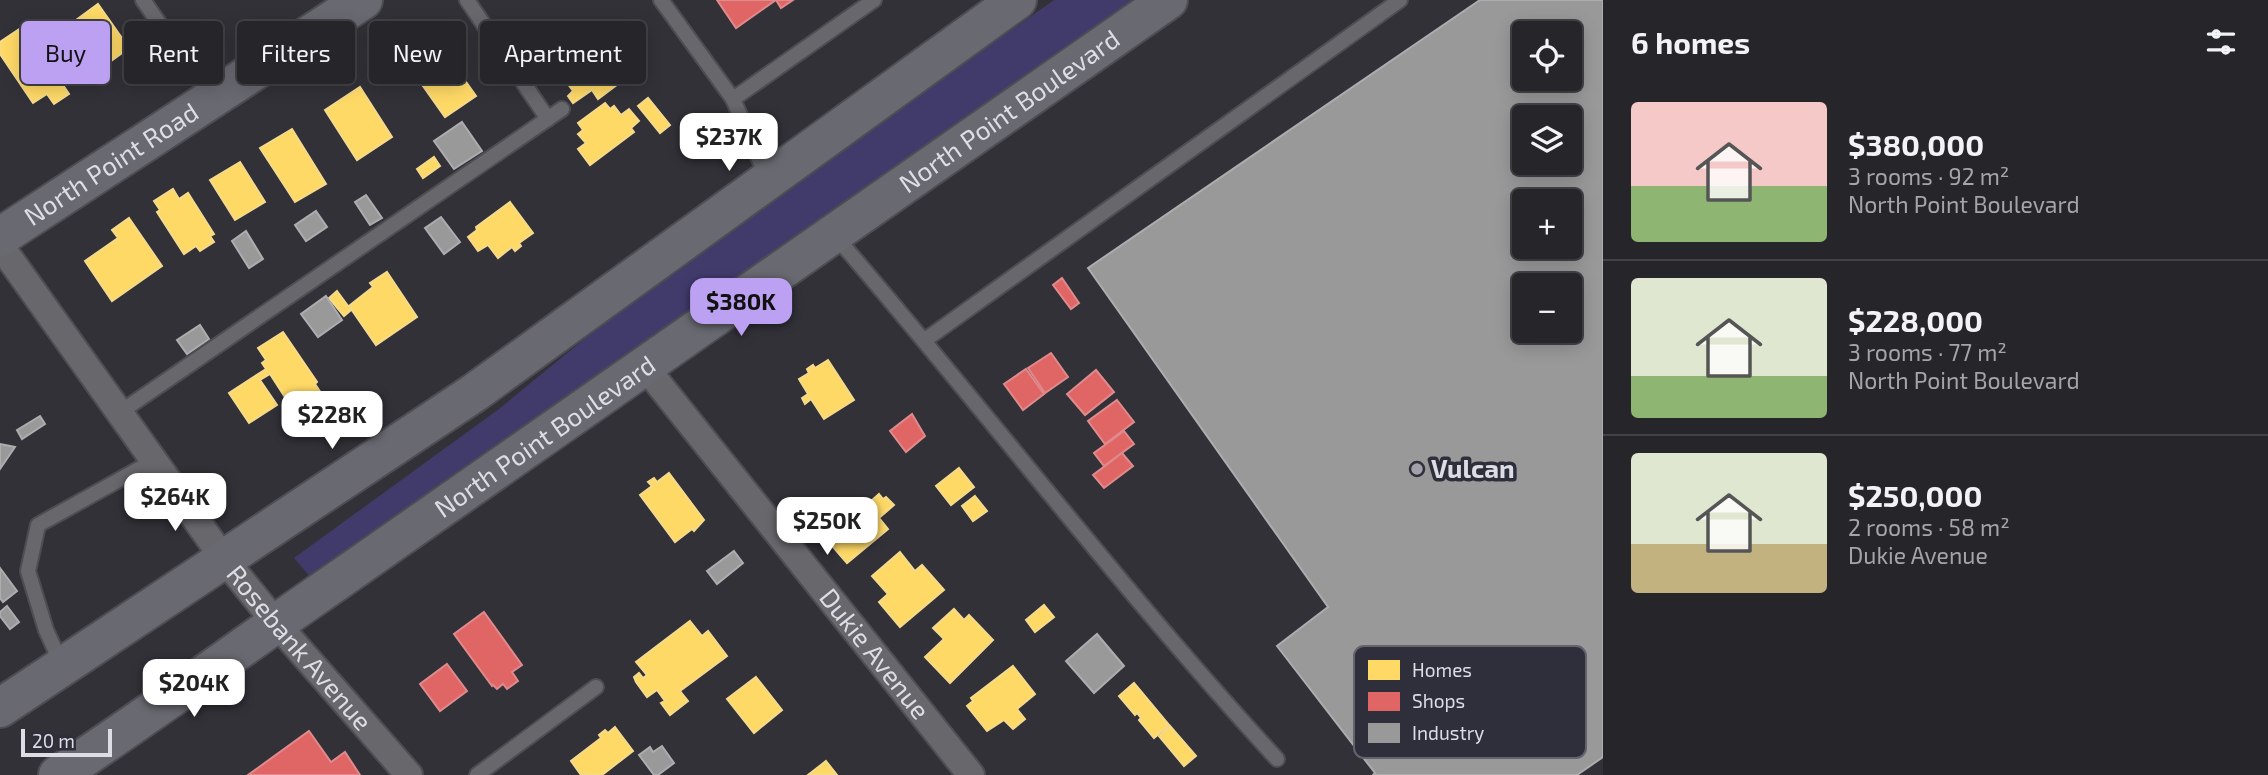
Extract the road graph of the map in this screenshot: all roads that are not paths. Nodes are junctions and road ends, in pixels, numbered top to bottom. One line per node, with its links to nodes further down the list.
1 (143, 0): 9 (lane)
2 (363, 0): 9 (main road, North Point Road)
3 (467, 0): 12 (lane)
4 (661, 0): 10 (lane)
5 (874, 0): 10 (lane)
6 (1017, 0): 13 (main road)
7 (1168, 0): 14 (main road, North Point Boulevard)
8 (1400, 0): 17 (lane)
9 (212, 99): 15 (main road, North Point Road)
10 (733, 99): 13 (lane)
11 (562, 109): 12 (lane)
12 (548, 119): 19 (lane)
13 (768, 181): 21 (main road)
14 (834, 235): 17 (lane); 18 (main road, North Point Boulevard)
15 (0, 237)
16 (0, 244): 19 (street, Rosebank Avenue)
17 (925, 340): 26 (lane)
18 (646, 368): 22 (main road, North Point Boulevard); 30 (street, Dukie Avenue)
19 (119, 413): 20 (street, Rosebank Avenue)
20 (153, 461): 21 (street, Rosebank Avenue); 23 (lane)
21 (225, 559): 22 (street, Rosebank Avenue); 23 (main road)
22 (276, 623): 27 (main road, North Point Boulevard); 28 (street, Rosebank Avenue)
23 (63, 667): 25 (main road)
24 (596, 687): 29 (lane)
25 (0, 708)
26 (1277, 759)
27 (58, 775)
28 (409, 775)
29 (477, 775)
30 (971, 775)

